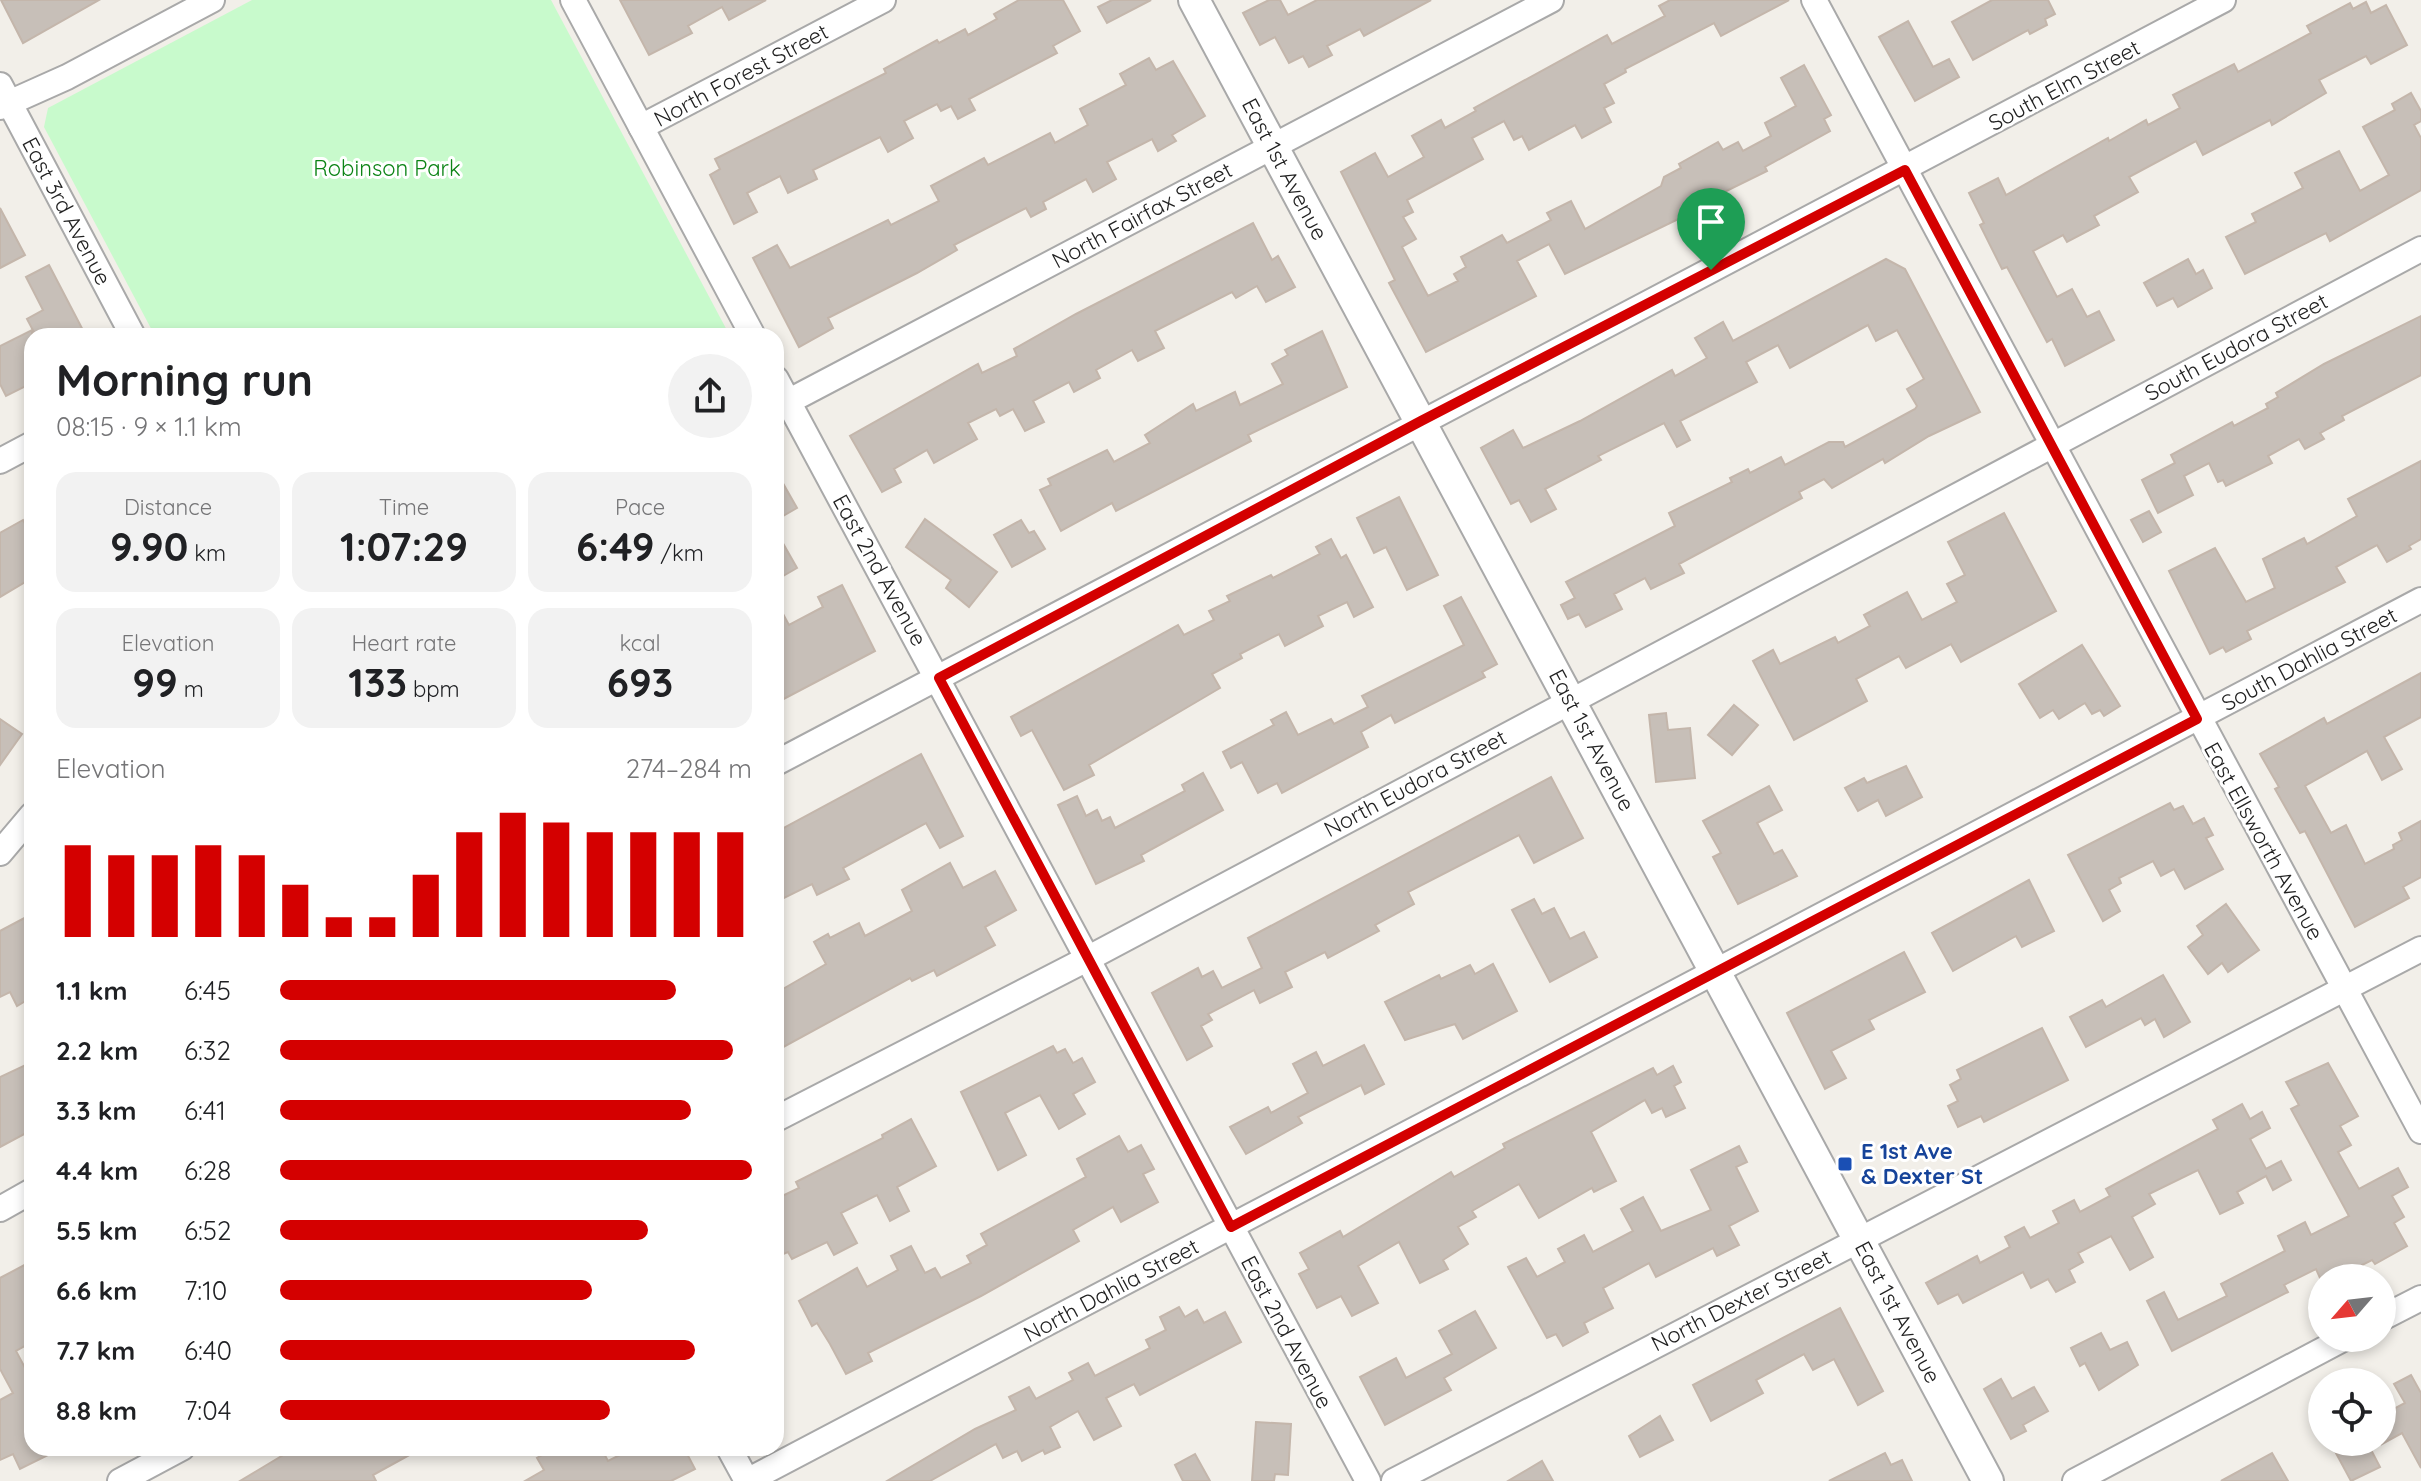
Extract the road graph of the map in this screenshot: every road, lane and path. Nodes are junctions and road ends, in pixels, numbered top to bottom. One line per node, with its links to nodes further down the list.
1 (212, 0): 8 (street)
2 (573, 0): 9 (street)
3 (883, 0): 9 (street, North Forest Street)
4 (1194, 0): 10 (street, East 1st Avenue)
5 (1551, 0): 10 (street, North Fairfax Street)
6 (1814, 0): 11 (street, East Ellsworth Avenue)
7 (2223, 0): 11 (street, South Elm Street)
8 (3, 98): 13 (street, East 3rd Avenue)
9 (641, 127): 14 (street)
10 (1273, 145): 15 (street, North Fairfax Street); 17 (street, East 1st Avenue)
11 (1905, 170): 17 (street, South Elm Street); 18 (street, East Ellsworth Avenue)
12 (2421, 249): 18 (street, South Eudora Street)
13 (129, 328)
14 (749, 328)
15 (784, 404)
16 (784, 408): 22 (street, East 2nd Avenue)
17 (1421, 421): 22 (street, South Elm Street); 23 (street, East 1st Avenue)
18 (2052, 444): 23 (street, North Eudora Street); 24 (street, East Ellsworth Avenue)
19 (24, 448): 20 (street)
20 (0, 461)
21 (2421, 600): 24 (street, South Dahlia Street)
22 (939, 678): 25 (street, South Elm Street); 29 (street, East 2nd Avenue)
23 (1570, 699): 29 (street, North Eudora Street); 30 (street, East 1st Avenue)
24 (2197, 719): 30 (street, North Dahlia Street); 31 (street, East Ellsworth Avenue)
25 (784, 759)
26 (24, 824): 27 (street)
27 (0, 853)
28 (2421, 949): 31 (street, North Dexter Street)
29 (1087, 959): 32 (street, North Eudora Street); 36 (street, East 2nd Avenue)
30 (1715, 970): 36 (street, North Dahlia Street); 37 (street, East 1st Avenue)
31 (2344, 990): 33 (street, East Ellsworth Avenue); 37 (street, North Dexter Street)
32 (784, 1115)
33 (2421, 1131)
34 (24, 1196): 35 (street)
35 (0, 1209)
36 (1231, 1227): 44 (street, North Dahlia Street); 45 (street, East 2nd Avenue)
37 (1860, 1240): 46 (street, North Dexter Street); 47 (street, East 1st Avenue)
38 (2421, 1298): 39 (street)
39 (2396, 1311)
40 (2319, 1352): 48 (street)
41 (167, 1456): 43 (street)
42 (733, 1456): 44 (street)
43 (120, 1481)
44 (747, 1481)
45 (1368, 1481)
46 (1394, 1481)
47 (1988, 1481)
48 (2075, 1481)

